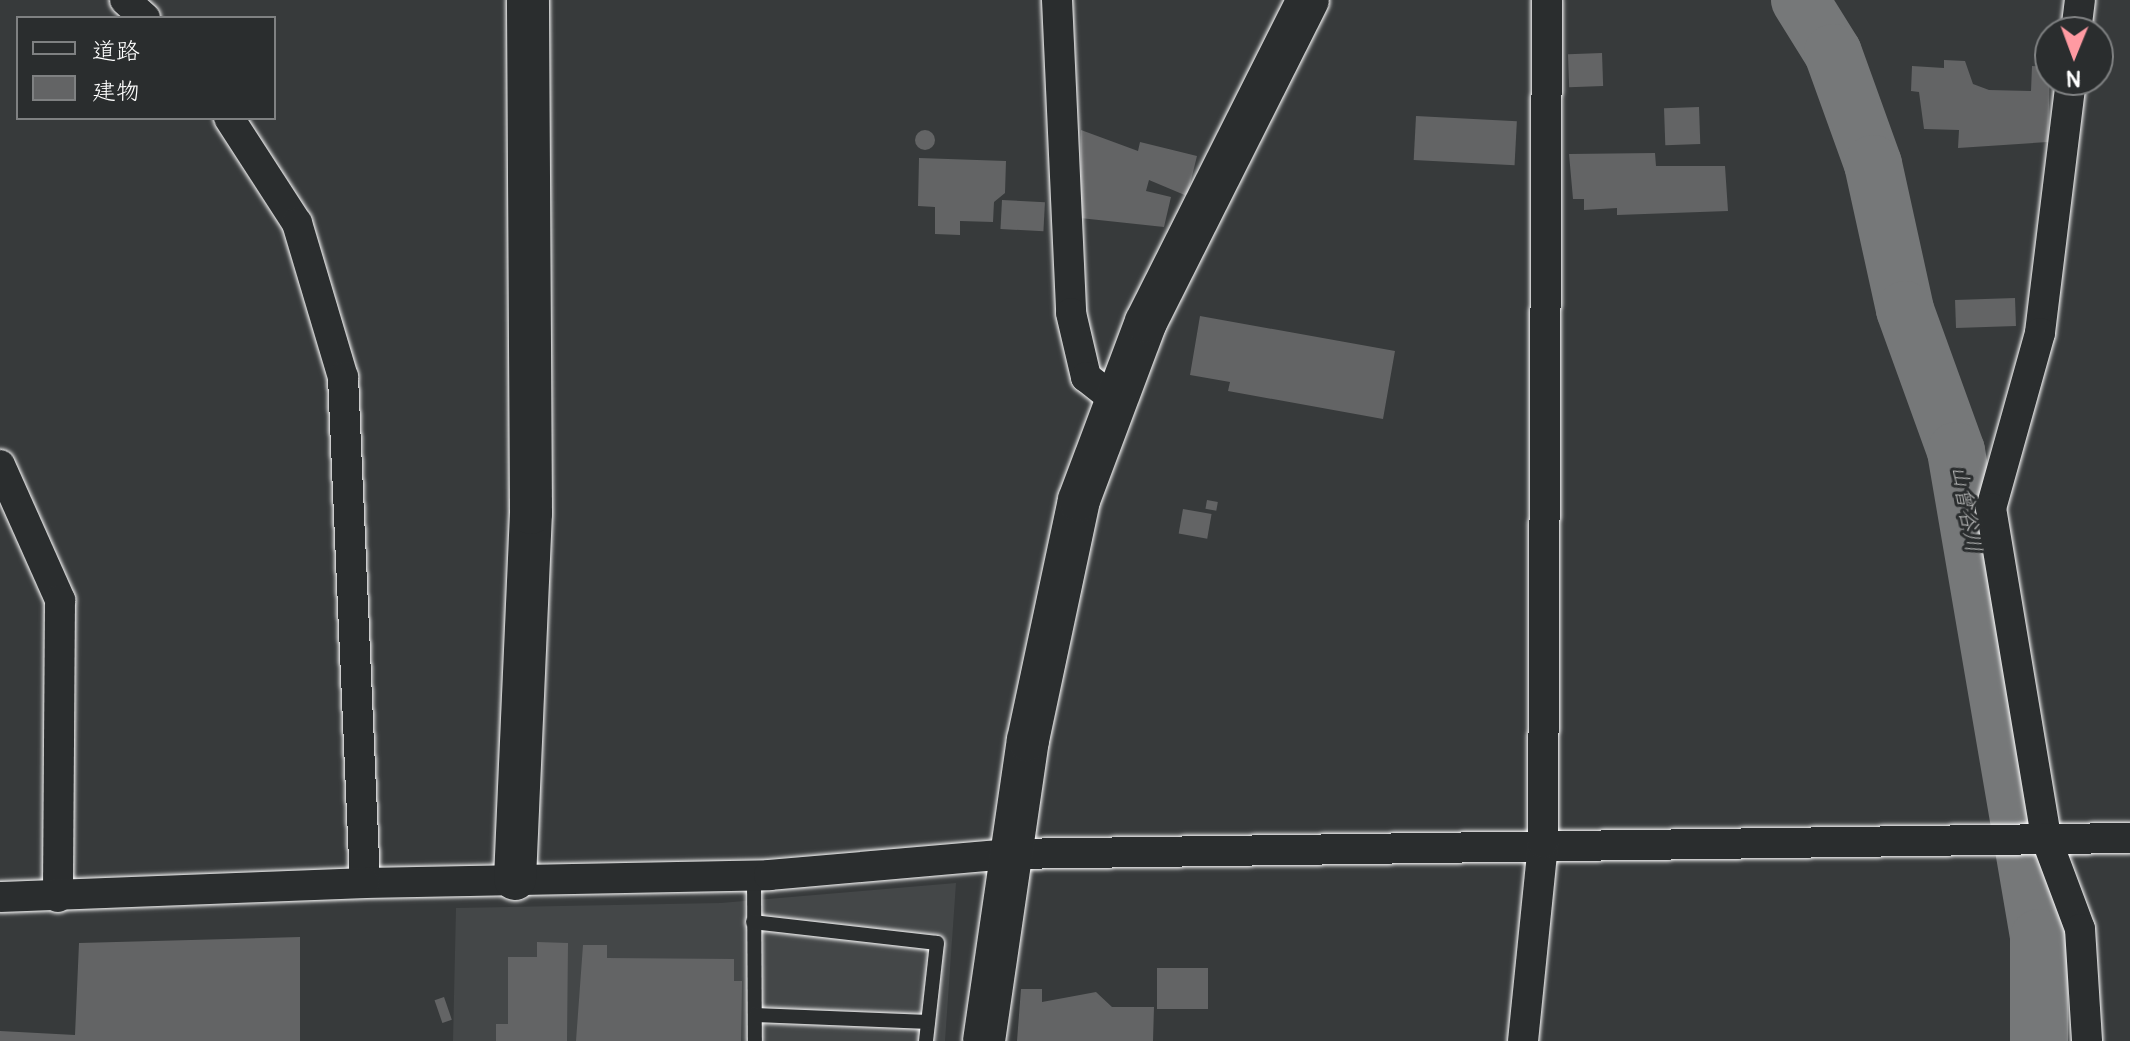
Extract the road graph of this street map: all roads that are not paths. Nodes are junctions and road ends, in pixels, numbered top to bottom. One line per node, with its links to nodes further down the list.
1 (125, 0): 6 (street)
2 (528, 0): 16 (street)
3 (1057, 0): 9 (street)
4 (1308, 0): 9 (street)
5 (1547, 0): 13 (street)
6 (143, 16)
7 (2069, 96): 11 (street)
8 (230, 120): 17 (street)
9 (1112, 397): 14 (street)
10 (0, 465): 19 (street)
11 (2030, 838): 12 (street); 13 (street); 27 (street)
12 (2130, 838)
13 (1543, 843): 14 (street); 26 (street)
14 (1008, 854): 15 (street); 25 (street)
15 (754, 875): 16 (street); 20 (lane)
16 (515, 879): 17 (street)
17 (365, 883): 19 (street)
18 (0, 897): 19 (street)
19 (58, 897)
20 (753, 922): 21 (lane); 22 (lane)
21 (756, 1015): 22 (lane); 23 (lane)
22 (928, 1022): 24 (lane)
23 (755, 1041)
24 (926, 1041)
25 (984, 1041)
26 (1523, 1041)
27 (2087, 1041)

